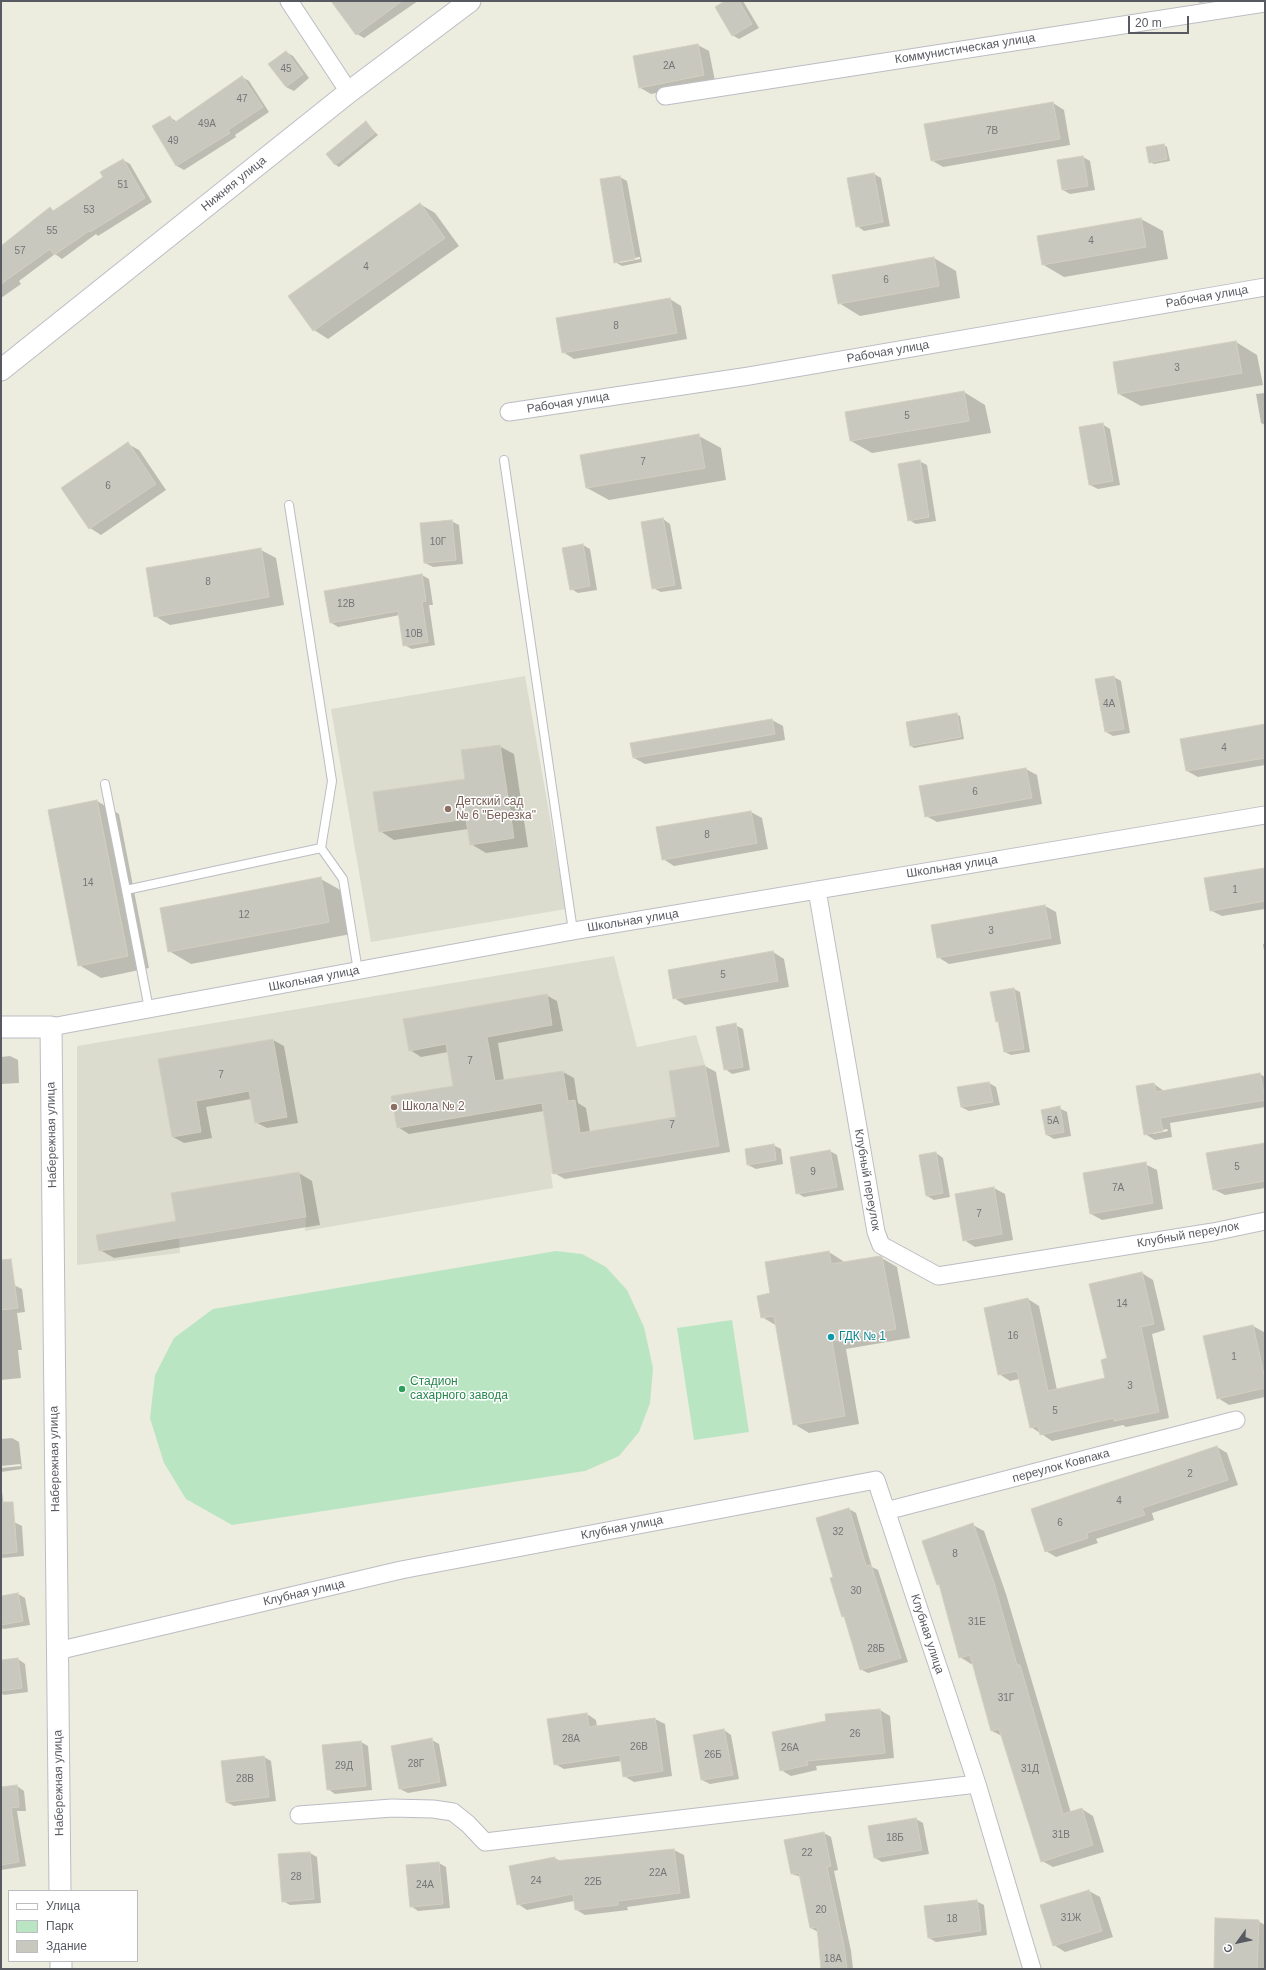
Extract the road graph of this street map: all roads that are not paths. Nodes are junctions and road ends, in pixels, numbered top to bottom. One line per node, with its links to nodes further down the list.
1 (289, 1): 4 (street)
2 (470, 1): 4 (street, Нижняя улица)
3 (1265, 3): 5 (street, Коммунистическая улица)
4 (349, 92): 7 (street, Нижняя улица)
5 (665, 96)
6 (1265, 287): 8 (street, Рабочая улица)
7 (1, 370)
8 (509, 412)
9 (504, 460): 16 (lane)
10 (289, 505): 13 (lane)
11 (105, 784): 14 (lane)
12 (1265, 815): 15 (street, Школьная улица)
13 (321, 848): 14 (lane); 17 (lane)
14 (126, 890): 18 (lane)
15 (817, 890): 16 (street, Школьная улица); 21 (street, Клубный переулок)
16 (574, 930): 17 (street, Школьная улица)
17 (358, 971): 18 (street, Школьная улица)
18 (149, 1009): 20 (street, Школьная улица)
19 (1, 1027): 20 (street, Школьная улица)
20 (51, 1027): 24 (street, Набережная улица)
21 (1265, 1221)
22 (1236, 1420): 23 (street, переулок Ковпака)
23 (886, 1512): 24 (street, Клубная улица); 25 (street, Клубная улица)
24 (57, 1651): 27 (street, Набережная улица)
25 (977, 1784): 26 (street); 28 (street, Клубная улица)
26 (299, 1815)
27 (60, 1890)
28 (1032, 1969)

